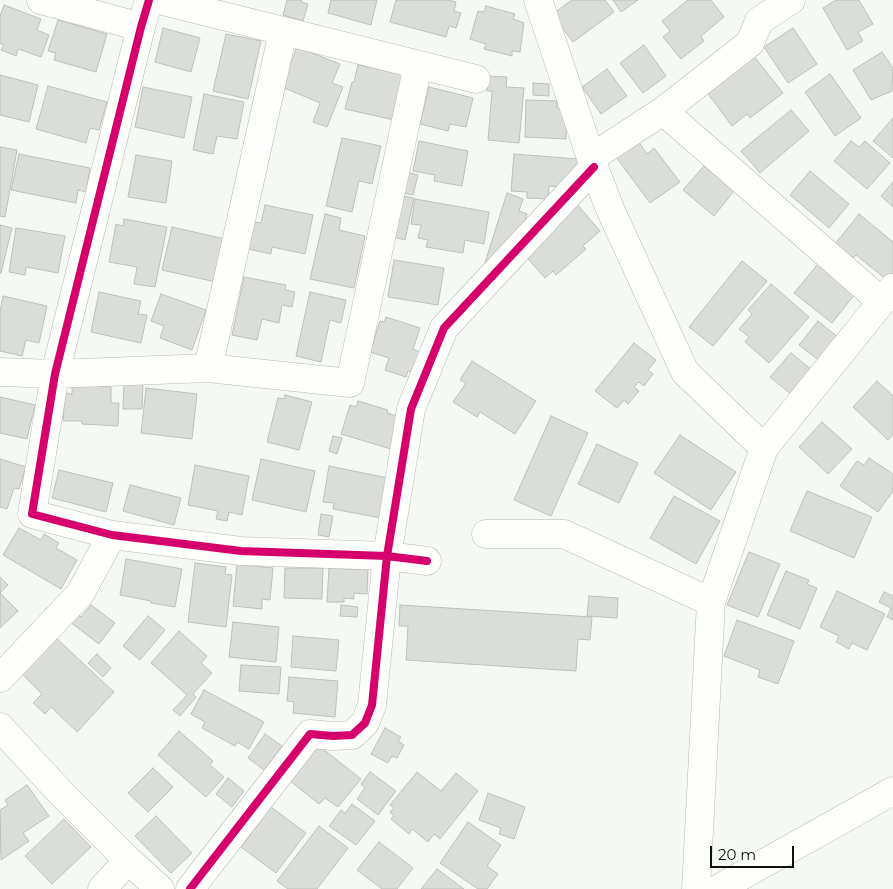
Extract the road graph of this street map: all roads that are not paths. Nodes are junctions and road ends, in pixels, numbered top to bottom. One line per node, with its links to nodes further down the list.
1 (41, 0): 6 (street)
2 (149, 0): 6 (street)
3 (158, 0): 7 (street)
4 (538, 0): 11 (street)
5 (791, 0): 10 (street)
6 (141, 27): 15 (street)
7 (282, 32): 8 (street); 13 (street)
8 (418, 65): 9 (street); 13 (street)
9 (476, 80)
10 (663, 111): 11 (street); 12 (street)
11 (592, 163): 16 (street); 19 (street)
12 (887, 295): 16 (street)
13 (208, 368): 15 (street)
14 (0, 372): 15 (street)
15 (55, 374): 18 (street)
16 (764, 448): 21 (street)
17 (486, 534): 21 (street)
18 (112, 535): 19 (street); 22 (street)
19 (387, 556): 20 (street); 28 (street)
20 (427, 561)
21 (711, 602): 29 (street)
22 (0, 678)
23 (0, 727): 25 (street)
24 (893, 791): 30 (street)
25 (128, 860): 26 (street); 27 (street)
26 (102, 889)
27 (160, 889)
28 (190, 889)
29 (696, 889)
30 (718, 889)

